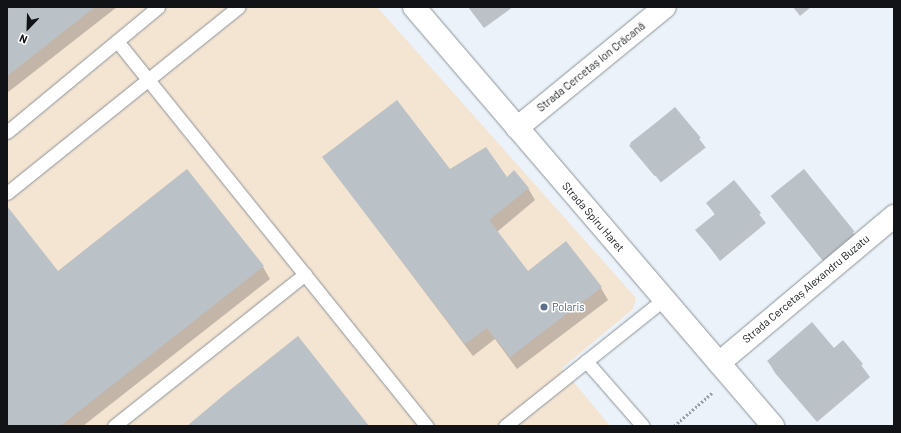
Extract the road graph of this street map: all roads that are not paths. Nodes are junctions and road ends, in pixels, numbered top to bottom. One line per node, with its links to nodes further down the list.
1 (158, 7): 5 (lane)
2 (238, 7): 6 (lane)
3 (414, 7): 7 (street, Strada Spiru Haret)
4 (665, 7): 7 (street, Strada Cercetaș Ion Crăcană)
5 (117, 41): 6 (lane); 8 (lane)
6 (148, 80): 9 (lane); 11 (lane)
7 (517, 128): 12 (street, Strada Spiru Haret)
8 (7, 132)
9 (7, 193)
10 (894, 216): 14 (street, Strada Cercetaș Alexandru Buzatu)
11 (305, 274): 15 (lane); 16 (lane)
12 (664, 298): 13 (lane); 14 (street, Strada Spiru Haret)
13 (586, 361): 17 (lane); 18 (lane)
14 (725, 370): 19 (street, Strada Spiru Haret)
15 (114, 426)
16 (427, 426)
17 (506, 426)
18 (643, 426)
19 (773, 426)

